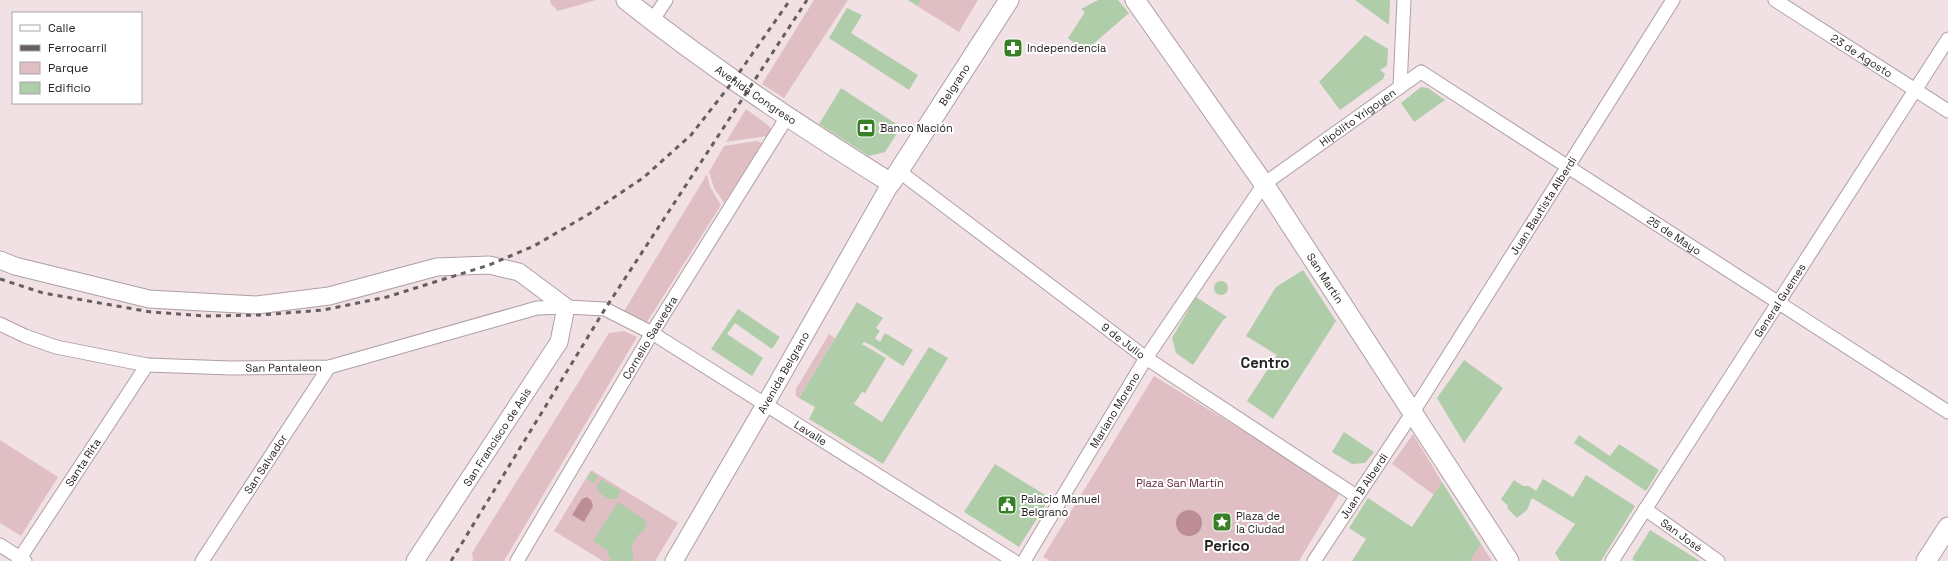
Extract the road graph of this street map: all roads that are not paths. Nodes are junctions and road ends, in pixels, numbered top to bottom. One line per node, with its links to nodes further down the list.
1 (626, 0): 8 (main road, Avenida Congreso)
2 (666, 0): 8 (street)
3 (1135, 0): 18 (main road, San Martín)
4 (1404, 0): 10 (street, Hipólito Yrigoyen)
5 (1673, 0): 16 (street, Juan Bautista Alberdi)
6 (1775, 0): 13 (street, 23 de Agosto)
7 (1007, 2): 17 (main road, Belgrano)
8 (652, 21): 15 (main road, Avenida Congreso)
9 (1948, 39): 13 (street, General Guemes)
10 (1402, 62): 11 (street, 25 de Mayo); 12 (street, Hipólito Yrigoyen)
11 (1421, 72): 12 (street); 16 (street, 25 de Mayo)
12 (1400, 87): 18 (street, Hipólito Yrigoyen)
13 (1915, 90): 14 (street, 23 de Agosto); 20 (street, General Guemes)
14 (1948, 111)
15 (787, 117): 17 (main road, Avenida Congreso); 24 (street, Cornelio Saavedra)
16 (1569, 167): 20 (street, 25 de Mayo); 29 (street, Juan Bautista Alberdi)
17 (895, 178): 25 (street, 9 de Julio); 28 (street, Avenida Belgrano)
18 (1264, 184): 25 (street, Mariano Moreno); 29 (main road, San Martín)
19 (0, 260): 21 (street)
20 (1779, 301): 30 (street, 25 de Mayo); 32 (street, General Guemes)
21 (566, 307): 22 (street, San Pantaleon); 27 (street, San Pantaleon); 37 (street, San Francisco de Asis)
22 (605, 309): 24 (street, Lavalle)
23 (0, 324): 26 (street, San Pantaleon)
24 (652, 333): 28 (street, Lavalle); 38 (street, Cornelio Saavedra)
25 (1146, 358): 31 (street, 9 de Julio); 41 (street, Mariano Moreno)
26 (147, 365): 27 (street, San Pantaleon); 35 (street, Santa Rita)
27 (329, 367): 36 (street, San Salvador)
28 (766, 404): 39 (street, Avenida Belgrano); 40 (street, Lavalle)
29 (1413, 412): 31 (street, Juan B Alberdi); 43 (main road, San Martín)
30 (1948, 412)
31 (1356, 496): 42 (street, Juan B Alberdi)
32 (1645, 509): 44 (street, General Guemes); 45 (street, San José)
33 (1948, 527): 46 (main road)
34 (0, 545): 35 (street)
35 (21, 560)
36 (202, 561)
37 (415, 561)
38 (517, 561)
39 (674, 561)
40 (1014, 561)
41 (1024, 561)
42 (1314, 561)
43 (1510, 561)
44 (1612, 561)
45 (1718, 561)
46 (1926, 561)

